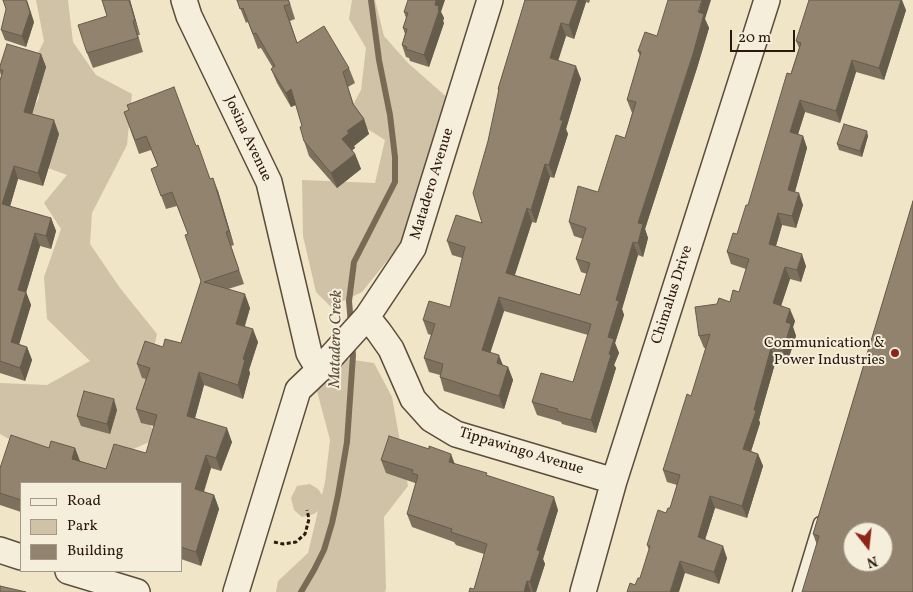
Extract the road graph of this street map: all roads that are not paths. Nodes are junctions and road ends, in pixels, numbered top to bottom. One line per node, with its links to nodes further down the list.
1 (184, 0): 5 (street, Josina Avenue)
2 (490, 0): 4 (street, Matadero Avenue)
3 (767, 0): 6 (street, Chimalus Drive)
4 (364, 321): 5 (street, Matadero Avenue); 6 (street, Tippawingo Avenue)
5 (319, 370): 12 (street, Matadero Avenue)
6 (614, 480): 13 (street, Chimalus Drive)
7 (824, 508): 14 (lane)
8 (0, 550): 9 (street)
9 (20, 557)
10 (71, 572): 11 (street)
11 (137, 592)
12 (236, 592)
13 (582, 592)
14 (799, 592)

